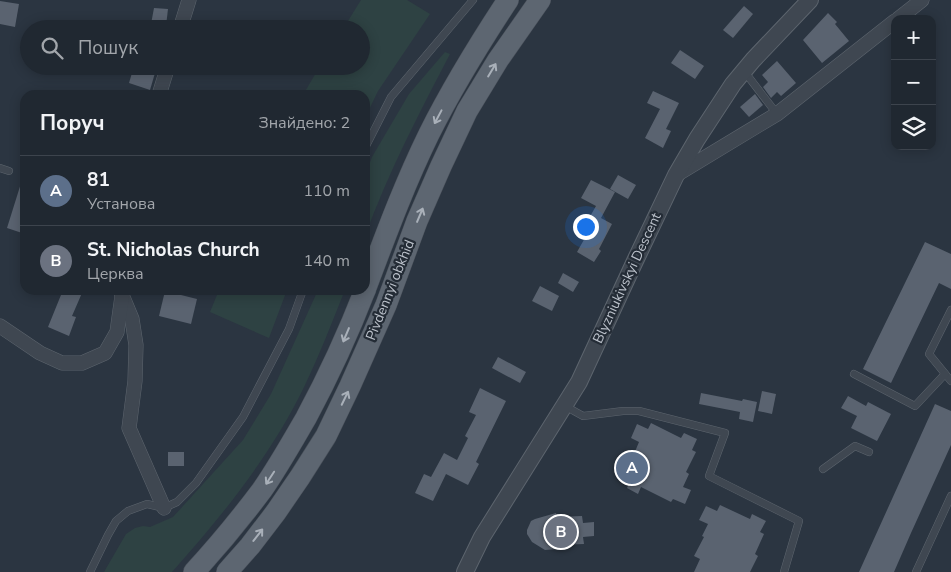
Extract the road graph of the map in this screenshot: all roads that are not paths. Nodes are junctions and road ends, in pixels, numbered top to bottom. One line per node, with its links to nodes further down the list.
1 (189, 0): 8 (street)
2 (473, 0): 14 (lane)
3 (508, 0): 18 (main road, Pivdennyi obkhid, one-way to 18)
4 (540, 0): 35 (main road, Pivdennyi obkhid, one-way to 4)
5 (810, 0): 10 (street, Blyzniukivskyi Descent)
6 (922, 0): 7 (street)
7 (902, 15)
8 (183, 20)
9 (891, 24): 13 (street)
10 (744, 71): 13 (lane); 17 (street, Blyzniukivskyi Descent)
11 (165, 75): 12 (street)
12 (161, 90)
13 (777, 114): 17 (street)
14 (370, 138)
15 (0, 168): 16 (lane)
16 (9, 171)
17 (676, 175): 28 (street, Blyzniukivskyi Descent)
18 (370, 277)
19 (121, 295): 24 (street)
20 (122, 295): 32 (street)
21 (301, 295): 32 (lane)
22 (363, 295): 34 (main road, Pivdennyi obkhid, one-way to 34)
23 (951, 310): 26 (lane)
24 (0, 326)
25 (854, 374): 26 (lane)
26 (945, 374): 27 (lane)
27 (951, 381)
28 (564, 406): 36 (street, Blyzniukivskyi Descent); 37 (lane)
29 (869, 452): 30 (lane)
30 (823, 469)
31 (951, 496): 38 (lane)
32 (164, 508): 33 (lane)
33 (90, 572)
34 (194, 572)
35 (227, 572)
36 (465, 572)
37 (784, 572)
38 (916, 572)

